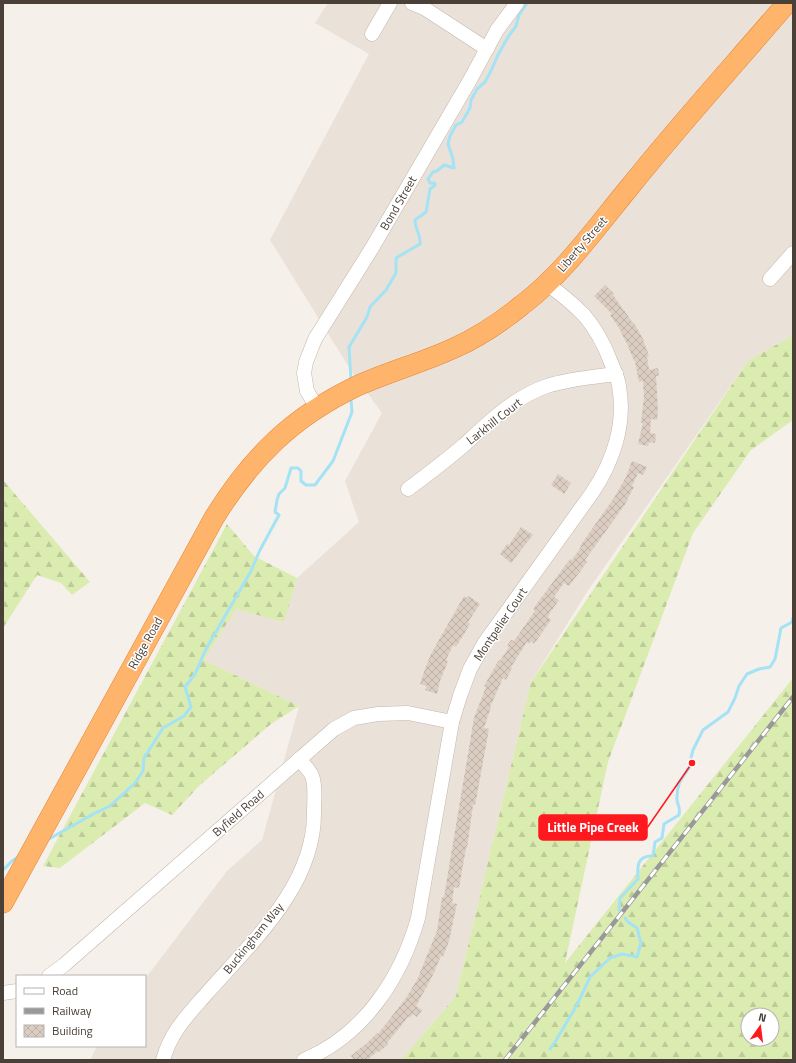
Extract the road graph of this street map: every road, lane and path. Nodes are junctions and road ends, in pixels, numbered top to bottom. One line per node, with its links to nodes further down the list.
1 (390, 3): 5 (street)
2 (412, 3): 6 (street)
3 (517, 3): 6 (street, Bond Street)
4 (787, 3): 9 (highway, Liberty Street)
5 (372, 34)
6 (487, 49): 11 (street, Bond Street)
7 (793, 253): 8 (street)
8 (770, 279)
9 (546, 284): 10 (street, Montpelier Court); 11 (highway, Liberty Street)
10 (616, 374): 12 (street, Larkhill Court); 13 (street, Montpelier Court)
11 (317, 408): 15 (highway, Ridge Road)
12 (408, 489)
13 (452, 722): 14 (street, Byfield Road); 20 (street, Montpelier Court)
14 (299, 759): 16 (street, Byfield Road); 19 (street, Buckingham Way)
15 (3, 903)
16 (49, 975)
17 (16, 991): 18 (street)
18 (3, 993)
19 (163, 1060)
20 (304, 1060)

